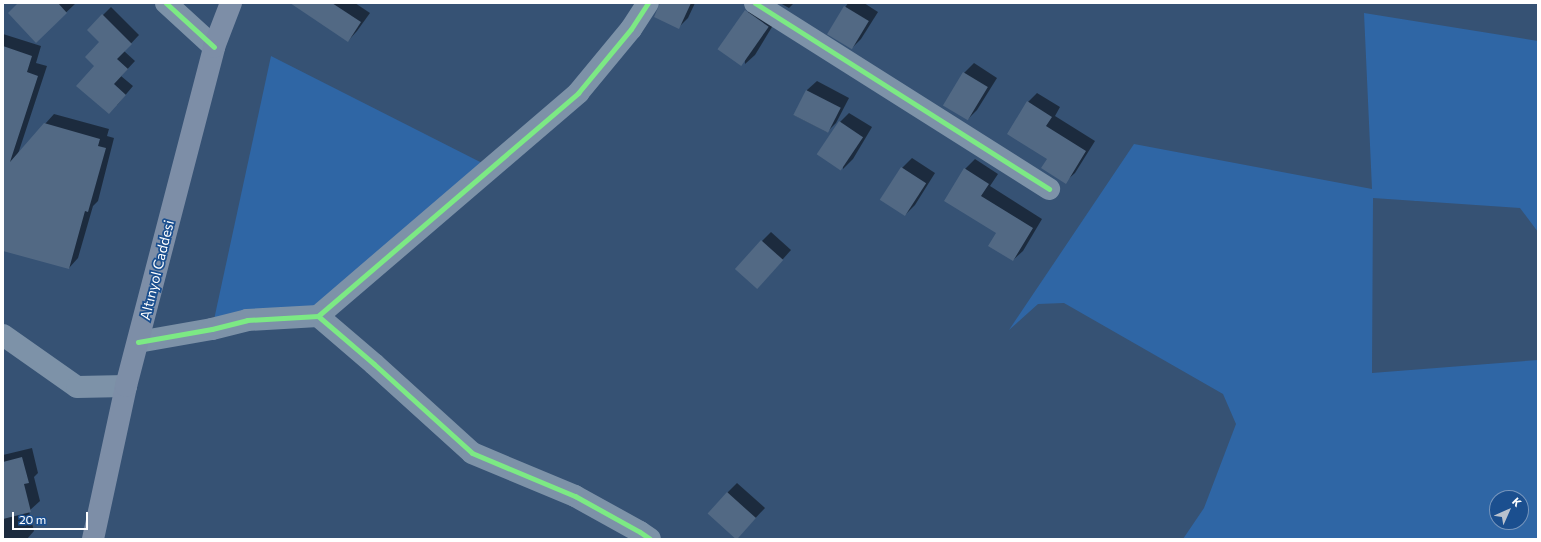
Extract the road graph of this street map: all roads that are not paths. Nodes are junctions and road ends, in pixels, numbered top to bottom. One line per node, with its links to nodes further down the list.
1 (166, 3): 5 (street)
2 (231, 3): 5 (main road, Altınyol Caddesi)
3 (648, 3): 7 (street)
4 (755, 3): 6 (street)
5 (214, 47): 9 (main road, Altınyol Caddesi)
6 (1048, 189)
7 (318, 316): 9 (street); 12 (street)
8 (3, 335): 10 (street)
9 (138, 342): 10 (main road, Altınyol Caddesi)
10 (126, 386): 11 (main road, Altınyol Caddesi)
11 (89, 536)
12 (650, 539)

